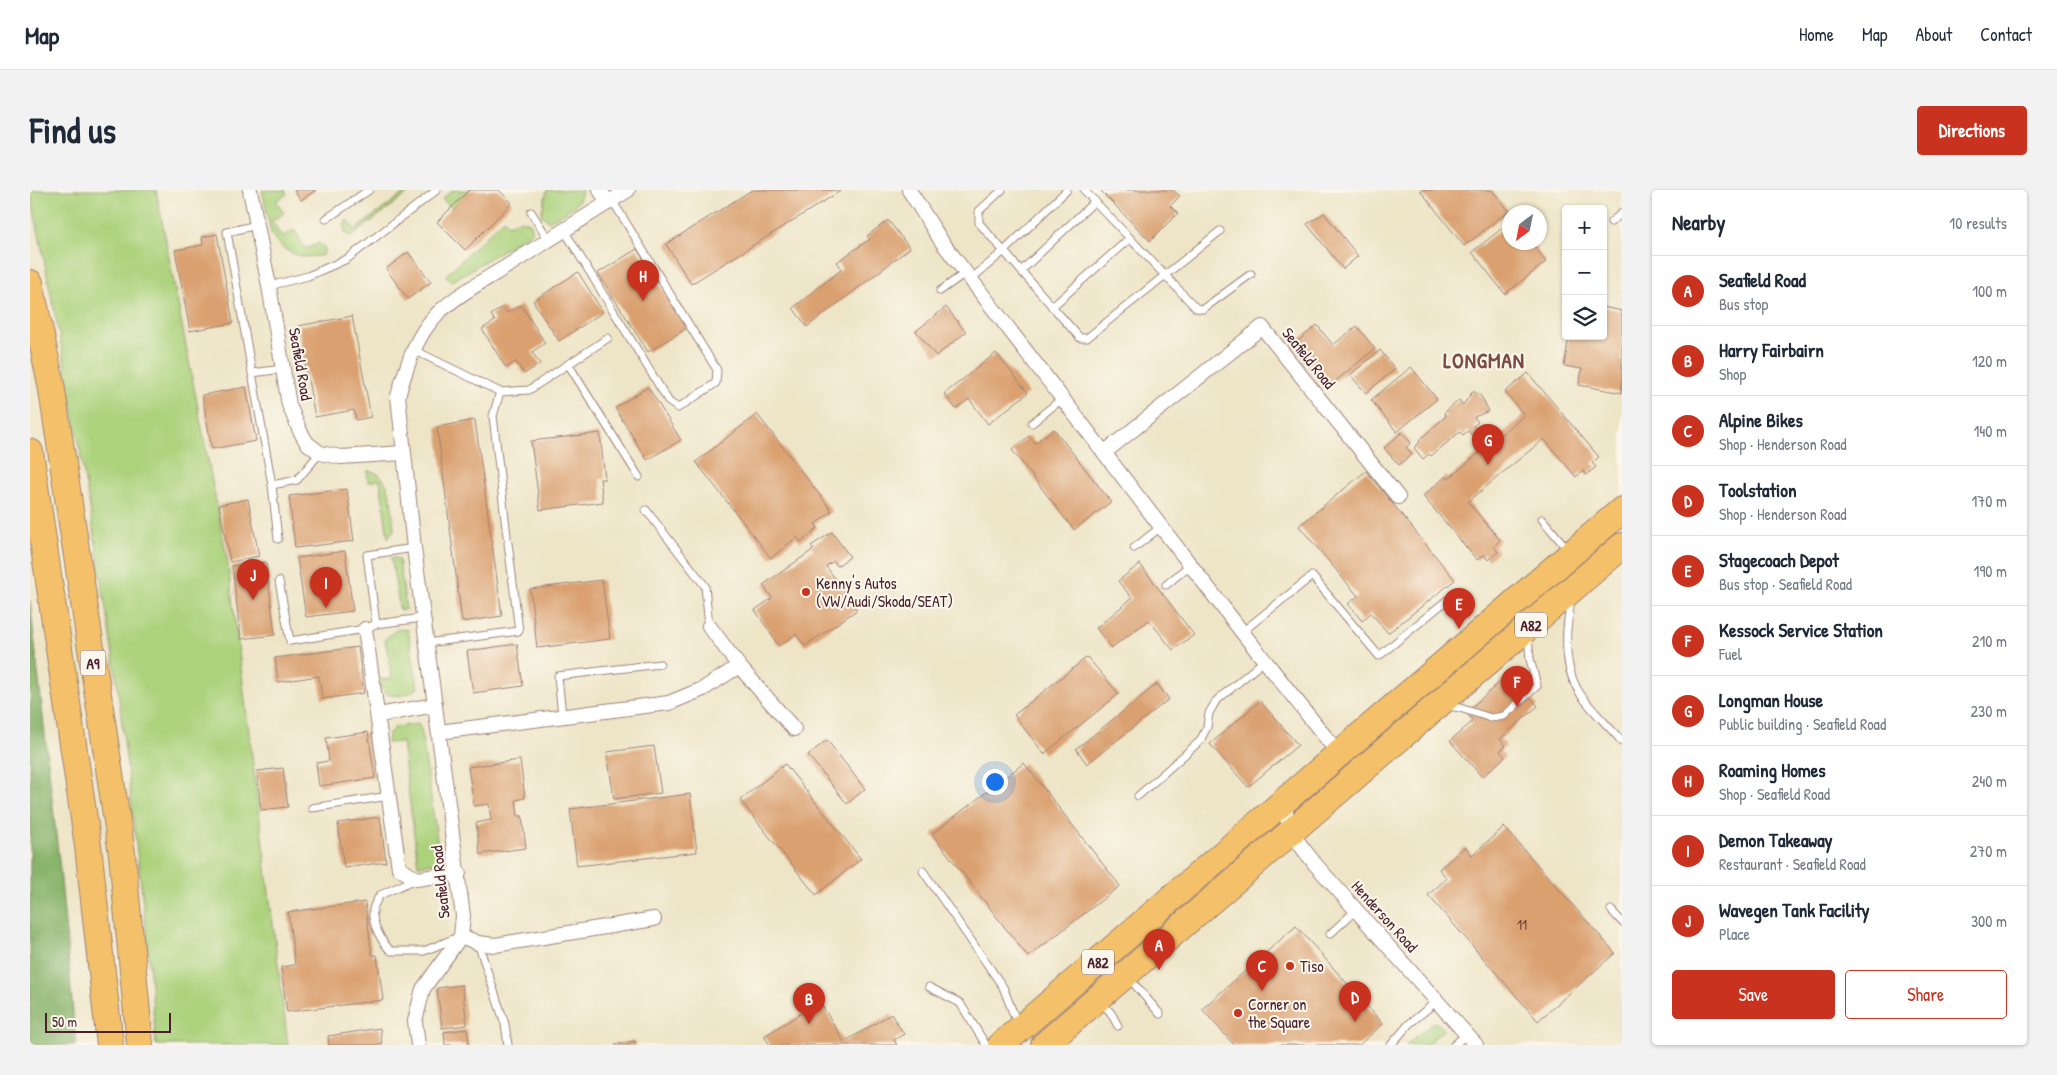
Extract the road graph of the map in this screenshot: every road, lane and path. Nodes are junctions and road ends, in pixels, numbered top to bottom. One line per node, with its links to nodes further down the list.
1 (250, 190): 16 (street, Seafield Road)
2 (369, 190): 14 (lane)
3 (437, 190): 27 (lane)
4 (600, 190): 11 (street)
5 (628, 190): 11 (street, Seafield Road)
6 (909, 190): 25 (street)
7 (1002, 190): 21 (lane)
8 (1067, 190): 21 (lane)
9 (1084, 190): 10 (lane)
10 (1095, 201): 19 (lane); 22 (lane)
11 (610, 202): 17 (street, Seafield Road); 17 (lane)
12 (531, 212): 20 (lane)
13 (1622, 213): 15 (lane)
14 (326, 219)
15 (1611, 222)
16 (257, 225): 27 (street, Seafield Road); 34 (lane)
17 (564, 230): 20 (street, Seafield Road)
18 (1220, 231): 23 (lane)
19 (1130, 238): 23 (lane); 29 (lane)
20 (549, 240): 31 (street, Seafield Road)
21 (1004, 251): 22 (lane); 25 (lane)
22 (1021, 271): 29 (lane)
23 (1165, 274): 24 (lane); 29 (lane)
24 (1251, 274)
25 (968, 276): 28 (lane); 36 (street)
26 (30, 282): 100 (highway, A9)
27 (269, 286): 33 (street, Seafield Road)
28 (940, 291)
29 (1052, 307)
30 (608, 338): 32 (lane)
31 (414, 350): 35 (lane); 41 (street, Seafield Road)
32 (568, 364): 35 (lane); 42 (lane)
33 (283, 368): 34 (lane); 40 (street, Seafield Road)
34 (252, 373): 43 (lane)
35 (500, 392): 64 (lane)
36 (1063, 398): 37 (lane); 39 (street)
37 (1032, 423)
38 (30, 452): 99 (highway, A9)
39 (1105, 452): 44 (street, Seafield Road); 48 (street)
40 (320, 453): 41 (street); 43 (lane)
41 (403, 453): 51 (street, Seafield Road)
42 (639, 477)
43 (272, 485): 49 (lane)
44 (1398, 497)
45 (646, 510): 61 (lane)
46 (1622, 510): 53 (highway, A82)
47 (1542, 518): 53 (lane)
48 (1162, 526): 52 (lane); 54 (street)
49 (278, 539)
50 (1622, 546): 57 (highway, A82)
51 (414, 548): 59 (street, Seafield Road); 60 (lane)
52 (1134, 548)
53 (1572, 554): 75 (highway, A82)
54 (1191, 564): 56 (lane); 63 (street)
55 (279, 580): 60 (lane)
56 (1166, 584)
57 (1574, 588): 62 (highway, A82); 74 (lane)
58 (1447, 600): 63 (lane)
59 (423, 618): 60 (lane); 64 (street, Seafield Road)
60 (371, 626): 70 (street)
61 (708, 626): 67 (street)
62 (1528, 628): 68 (highway, A82); 68 (lane)
63 (1242, 632): 65 (street)
64 (427, 643): 69 (street, Seafield Road)
65 (1265, 660): 75 (street); 77 (lane)
66 (660, 664): 71 (lane)
67 (739, 666): 71 (street); 72 (street)
68 (1439, 704): 80 (highway, A82)
69 (435, 706): 70 (street); 73 (street, Seafield Road)
70 (378, 715): 76 (street)
71 (562, 716): 73 (street)
72 (794, 729)
73 (440, 732): 82 (street, Seafield Road)
74 (1622, 742)
75 (1339, 754): 78 (highway, A82)
76 (389, 796): 79 (lane); 83 (street)
77 (1138, 796)
78 (1285, 802): 80 (street, Henderson Road); 97 (highway, A82)
79 (312, 808)
80 (1291, 833): 84 (street, Henderson Road); 91 (highway, A82)
81 (922, 871): 97 (lane)
82 (458, 873): 83 (street); 89 (street, Seafield Road)
83 (416, 879): 89 (lane)
84 (1356, 910): 88 (lane); 94 (street, Henderson Road)
85 (1612, 910): 87 (lane)
86 (654, 919): 90 (street)
87 (1622, 922)
88 (1330, 934)
89 (461, 936): 90 (street); 101 (street, Seafield Road)
90 (478, 943): 102 (lane)
91 (1126, 975): 93 (highway, A82); 95 (lane)
92 (929, 987): 103 (lane)
93 (1098, 998): 96 (lane); 104 (highway, A82)
94 (1437, 1001): 98 (street, Henderson Road); 105 (lane)
95 (1160, 1014)
96 (1118, 1026)
97 (1010, 1038)
98 (1471, 1040): 106 (lane)
99 (110, 1045)
100 (140, 1045)
101 (418, 1045)
102 (508, 1045)
103 (986, 1045)
104 (1044, 1045)
105 (1391, 1045)
106 (1454, 1045)

